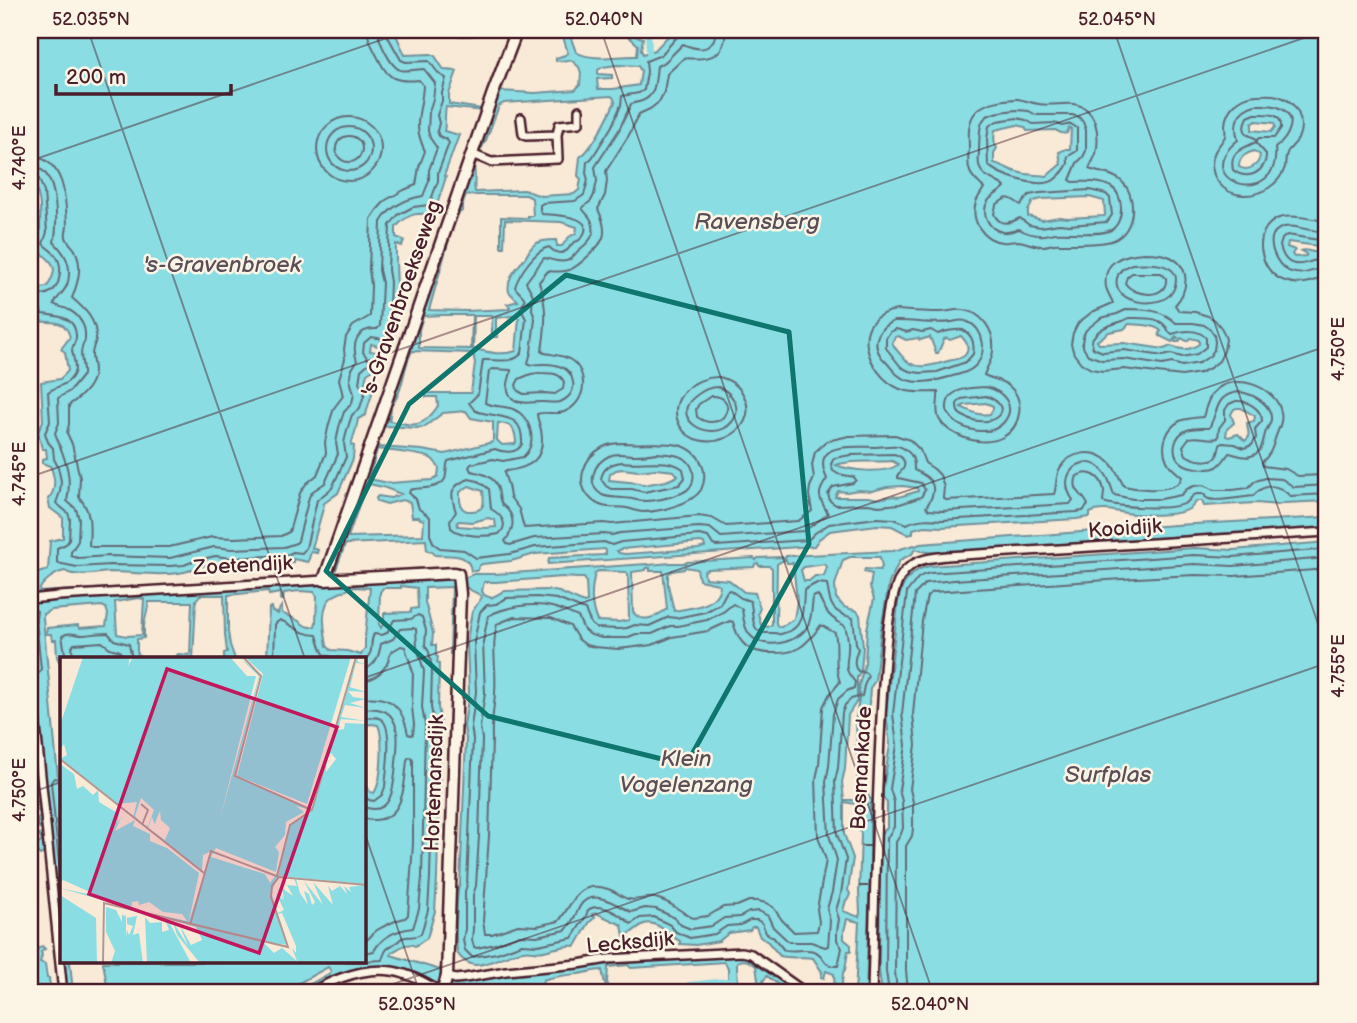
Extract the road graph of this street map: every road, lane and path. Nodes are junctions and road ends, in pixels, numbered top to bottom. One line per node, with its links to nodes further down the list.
1 (517, 30): 5 (street, 's-Gravenbroekseweg)
2 (579, 110): 4 (street)
3 (521, 118): 4 (street)
4 (557, 135): 5 (street)
5 (472, 154): 8 (street, 's-Gravenbroekseweg)
6 (1327, 532): 7 (street, Kooidijk)
7 (924, 558): 18 (street, Bosmankade)
8 (324, 580): 9 (street, Zoetendijk); 10 (street, Zoetendijk)
9 (459, 580): 14 (street, Hortemansdijk)
10 (32, 599)
11 (30, 667): 12 (street)
12 (60, 955)
13 (61, 964): 15 (street)
14 (444, 986): 16 (street); 17 (street, Lecksdijk)
15 (64, 993)
16 (310, 993)
17 (806, 993)
18 (872, 993)

